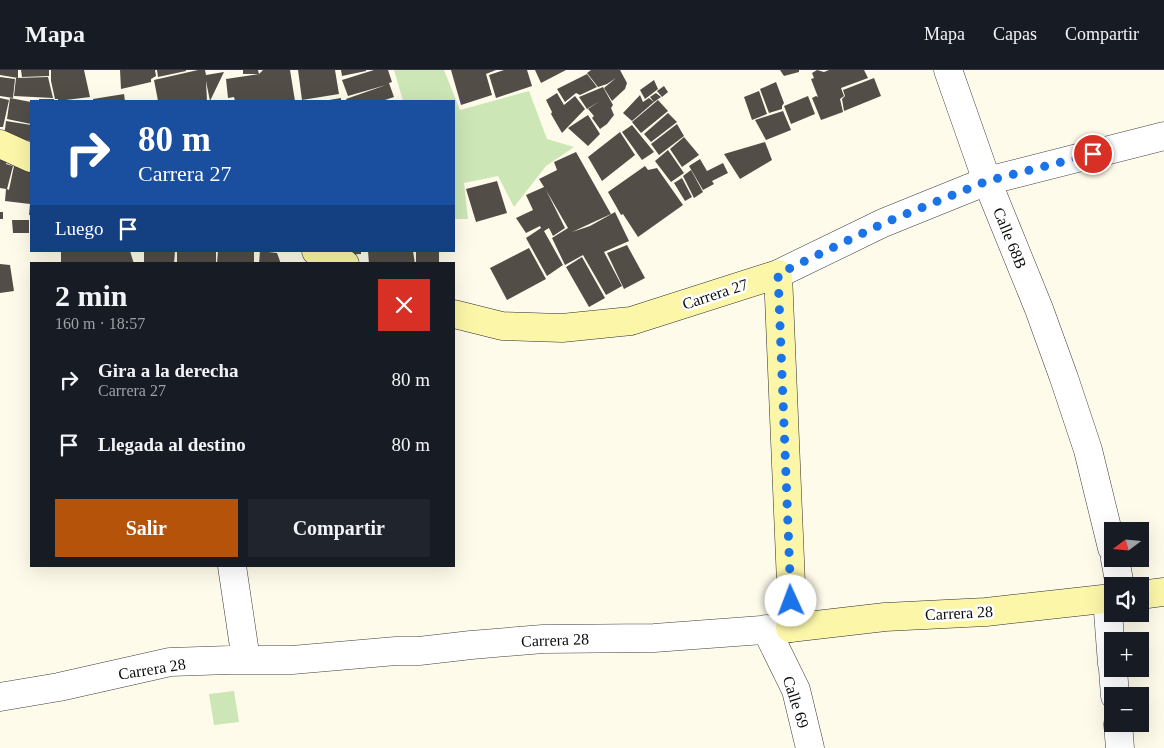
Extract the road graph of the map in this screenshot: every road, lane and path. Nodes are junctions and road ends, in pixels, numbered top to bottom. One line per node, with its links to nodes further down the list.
1 (948, 70): 5 (street, Calle 68B)
2 (1164, 136): 5 (street, Carrera 27)
3 (0, 144): 4 (street)
4 (30, 158)
5 (987, 181): 8 (street, Carrera 27); 10 (street, Calle 68B)
6 (318, 252): 7 (street)
7 (341, 262)
8 (778, 274): 9 (street, Carrera 27); 15 (street)
9 (455, 314)
10 (1106, 522)
11 (232, 567): 16 (street)
12 (1164, 592): 13 (street)
13 (1149, 594)
14 (1104, 595): 15 (street, Carrera 28)
15 (778, 628): 16 (street, Carrera 28); 19 (street, Calle 69)
16 (246, 660): 17 (street, Carrera 28)
17 (0, 697)
18 (1119, 732): 20 (street)
19 (810, 748)
20 (1120, 748)

